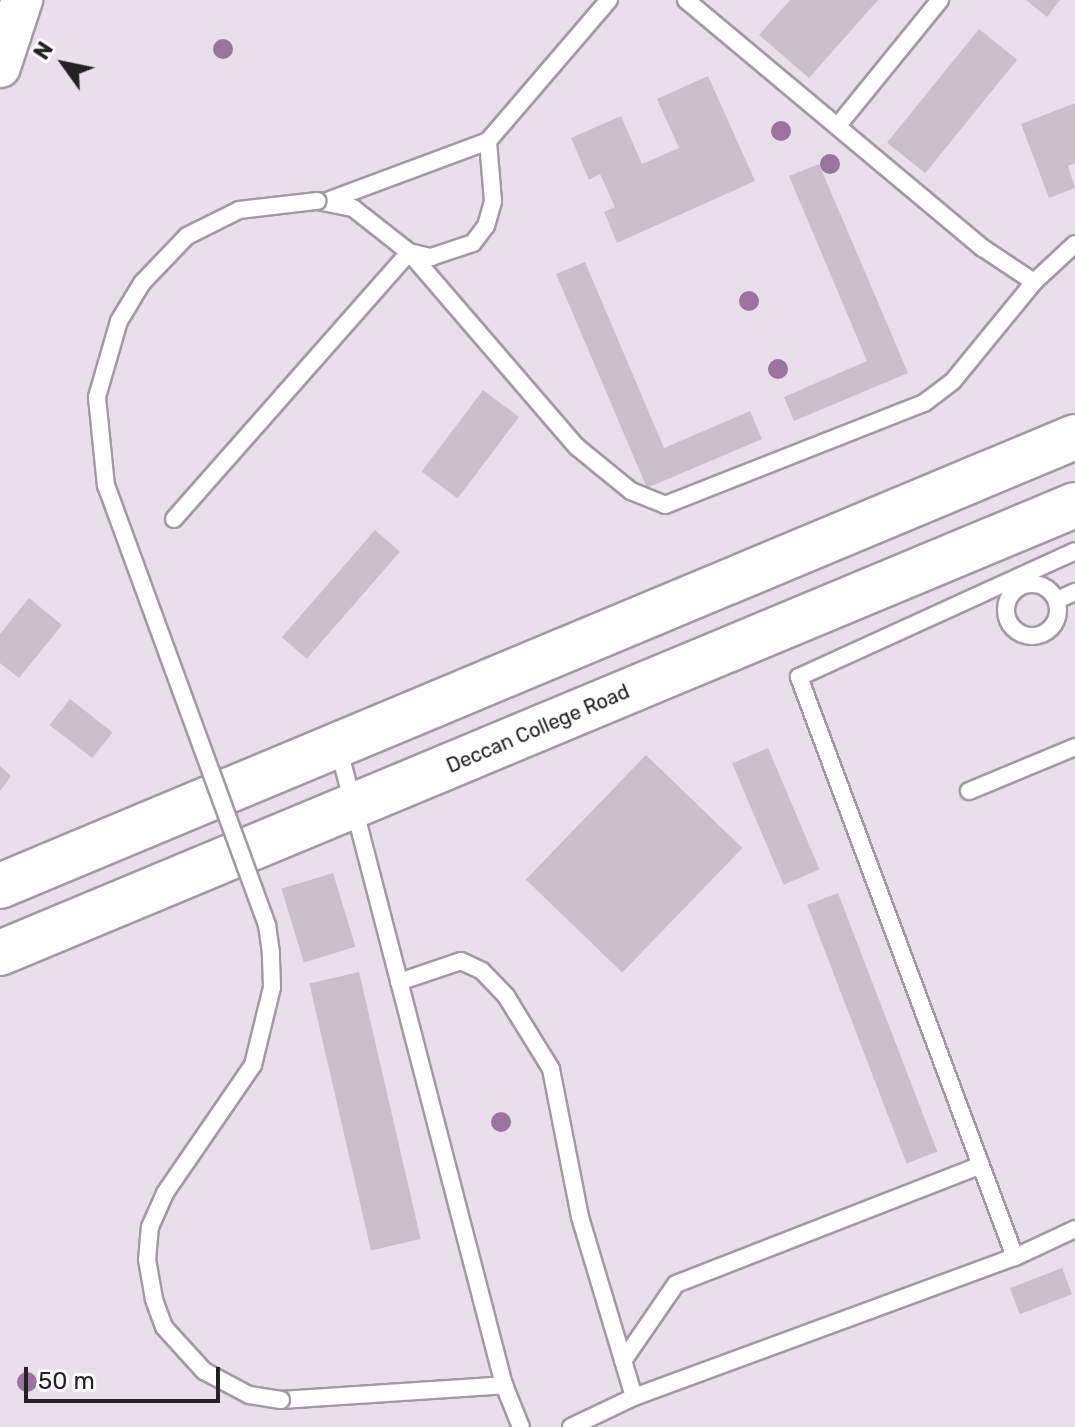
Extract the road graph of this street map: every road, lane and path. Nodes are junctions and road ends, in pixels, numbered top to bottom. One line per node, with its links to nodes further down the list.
1 (22, 0): 5 (street)
2 (609, 0): 7 (lane)
3 (686, 0): 6 (lane)
4 (940, 0): 6 (lane)
5 (0, 67)
6 (840, 123): 11 (lane)
7 (488, 141): 8 (lane); 10 (lane)
8 (321, 201): 10 (lane); 29 (lane, bridge)
9 (1075, 244): 11 (lane)
10 (409, 252): 11 (lane); 14 (lane)
11 (1034, 282)
12 (1075, 437): 18 (main road)
13 (1075, 505): 21 (main road, Deccan College Road)
14 (174, 519)
15 (1075, 551): 25 (lane)
16 (1075, 592): 17 (lane)
17 (1057, 600)
18 (337, 745): 21 (lane); 22 (main road)
19 (1075, 747): 20 (lane)
20 (969, 791)
21 (353, 806): 23 (main road, Deccan College Road); 24 (lane)
22 (0, 886)
23 (0, 953)
24 (399, 982): 28 (lane); 29 (lane)
25 (981, 1165): 27 (lane); 28 (lane)
26 (1075, 1229): 27 (lane)
27 (1015, 1257): 30 (lane)
28 (623, 1361): 30 (lane)
29 (504, 1385): 31 (lane)
30 (634, 1397): 32 (lane)
31 (521, 1427)
32 (571, 1427)

